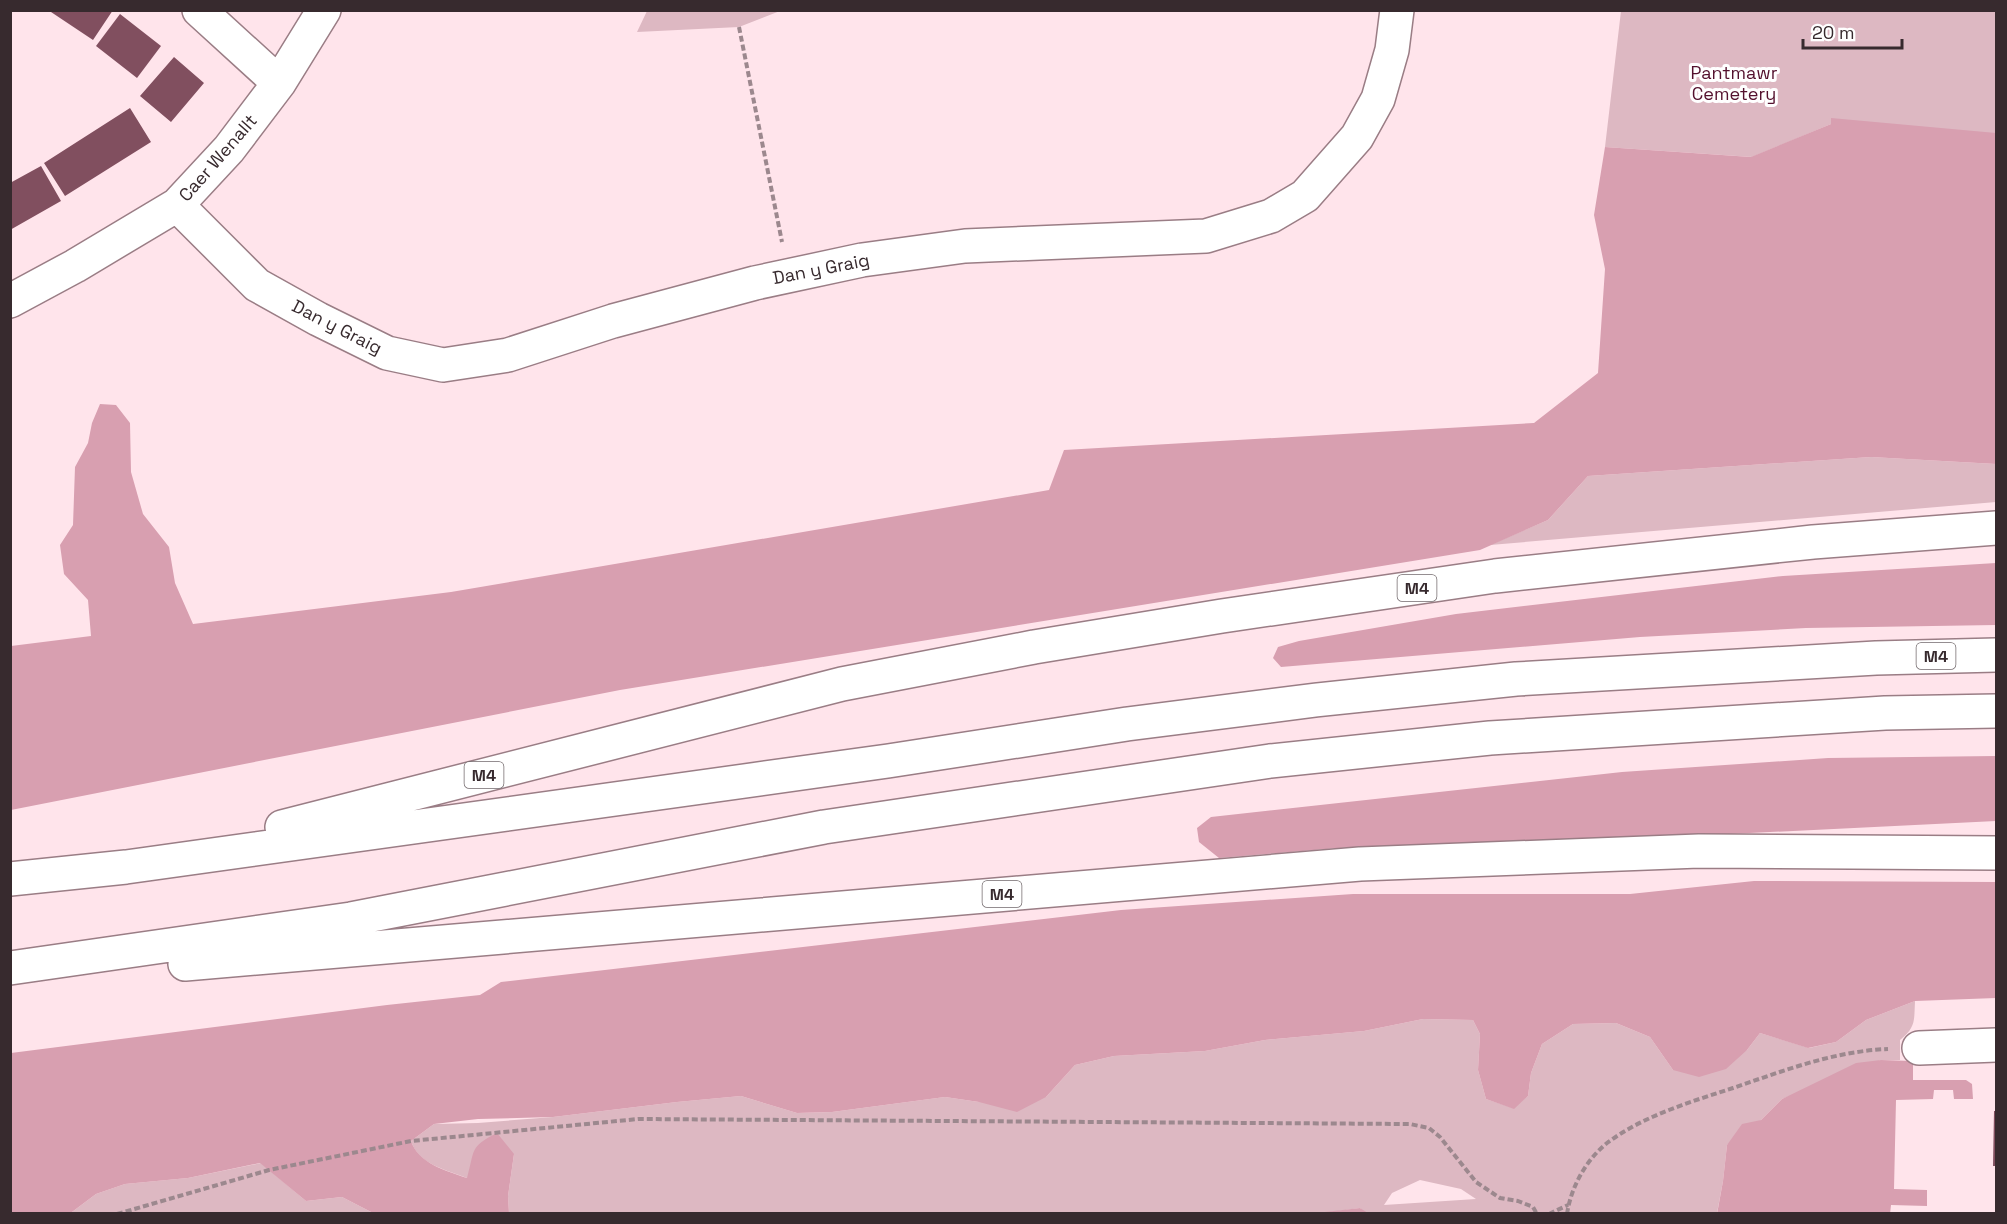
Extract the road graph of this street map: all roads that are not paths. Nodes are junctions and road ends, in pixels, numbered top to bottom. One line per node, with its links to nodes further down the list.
1 (200, 10): 4 (main road)
2 (324, 10): 4 (main road, Caer Wenallt)
3 (1397, 10): 5 (main road, Dan y Graig)
4 (279, 83): 5 (main road, Caer Wenallt)
5 (177, 205): 6 (main road, Caer Wenallt)
6 (10, 301)
7 (1996, 528): 11 (main road, M4)
8 (1996, 655): 11 (main road, M4)
9 (1996, 711): 13 (main road)
10 (1996, 853): 14 (main road, M4)
11 (126, 867): 12 (main road, M4)
12 (10, 879)
13 (10, 968)
14 (10, 978)
15 (1996, 1045): 16 (main road)
16 (1919, 1048)

